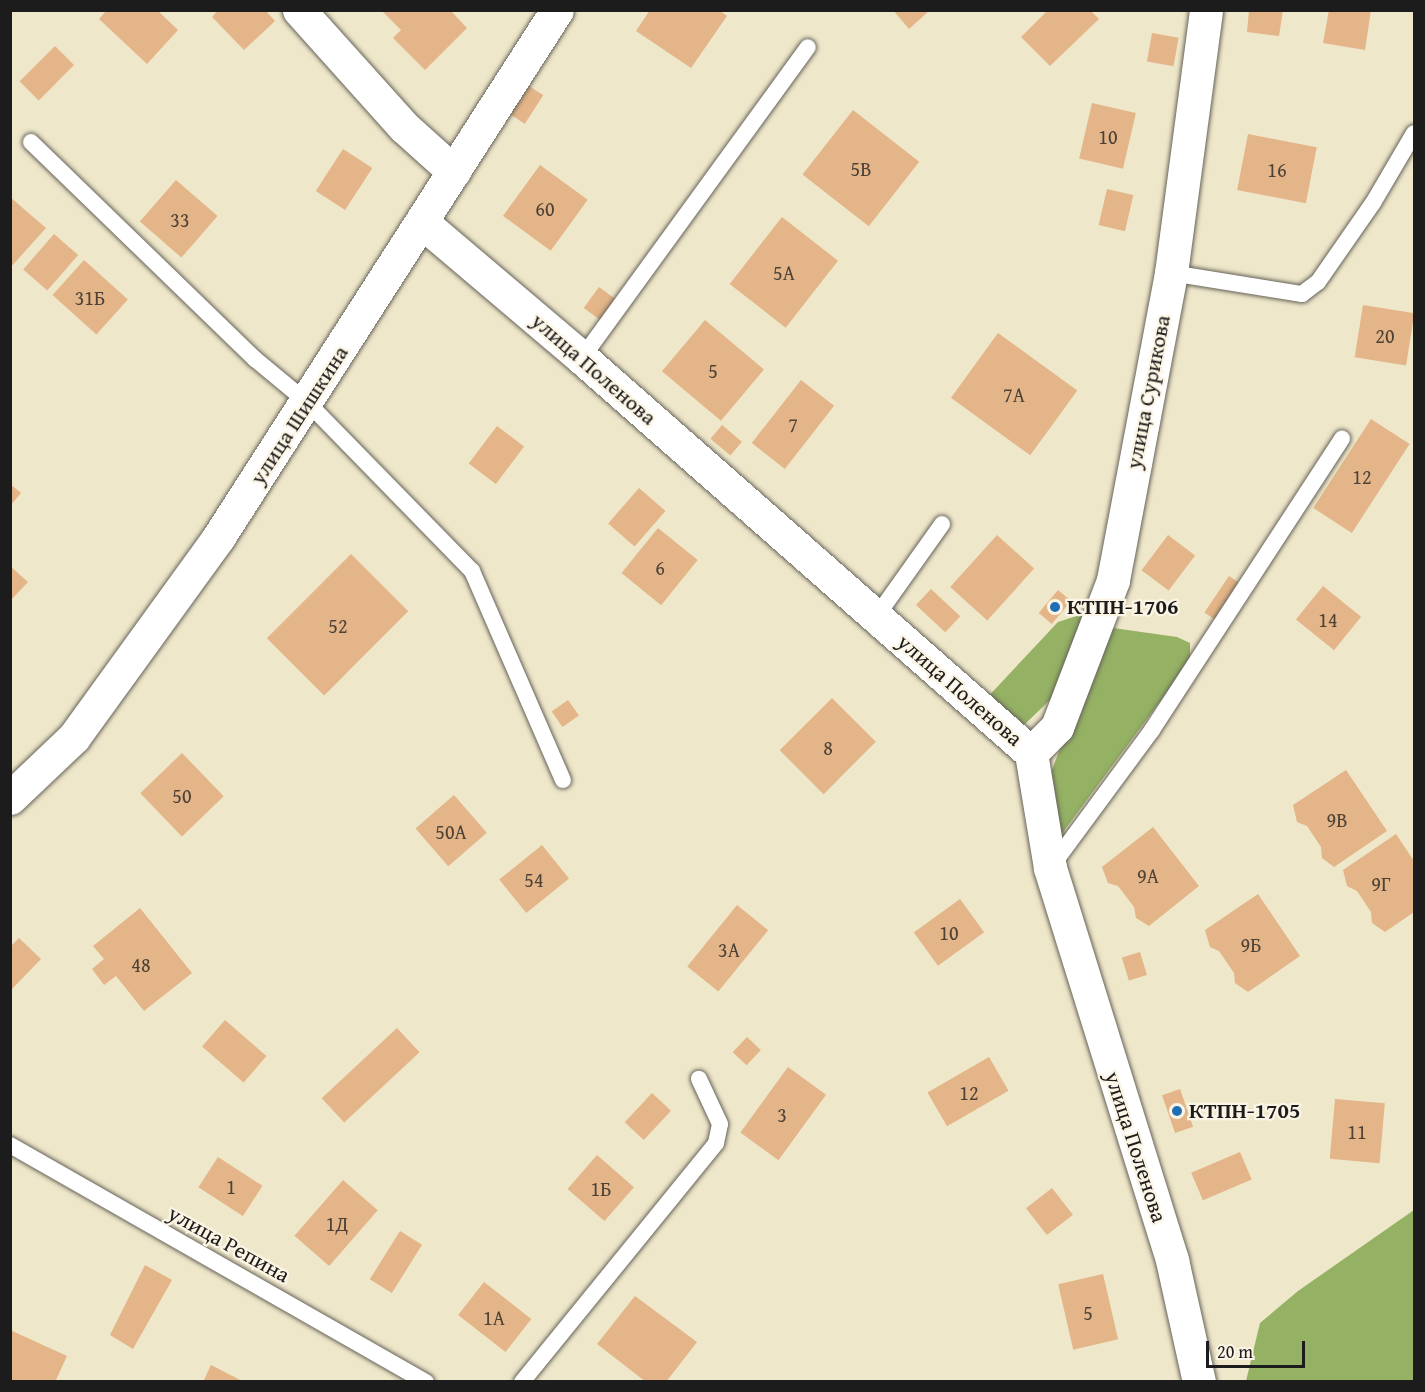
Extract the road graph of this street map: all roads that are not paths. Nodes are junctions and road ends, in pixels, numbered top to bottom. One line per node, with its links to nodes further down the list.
1 (299, 10): 7 (street)
2 (557, 10): 7 (street, улица Шишкина)
3 (1206, 10): 9 (street, улица Сурикова)
4 (808, 47): 10 (lane)
5 (1414, 133): 9 (lane)
6 (32, 142): 11 (lane)
7 (454, 172): 8 (street, улица Шишкина)
8 (423, 223): 10 (street, улица Поленова); 11 (street, улица Шишкина)
9 (1171, 273): 15 (street, улица Сурикова)
10 (582, 358): 14 (street, улица Поленова)
11 (308, 403): 16 (lane); 17 (street, улица Шишкина)
12 (1342, 439): 18 (lane)
13 (942, 524): 14 (lane)
14 (876, 617): 15 (street, улица Поленова)
15 (1031, 753): 18 (street, улица Поленова)
16 (563, 780)
17 (10, 798)
18 (1050, 868): 23 (street, улица Поленова)
19 (699, 1079): 22 (lane)
20 (10, 1144): 21 (lane, улица Репина)
21 (426, 1382)
22 (522, 1382)
23 (1199, 1382)

